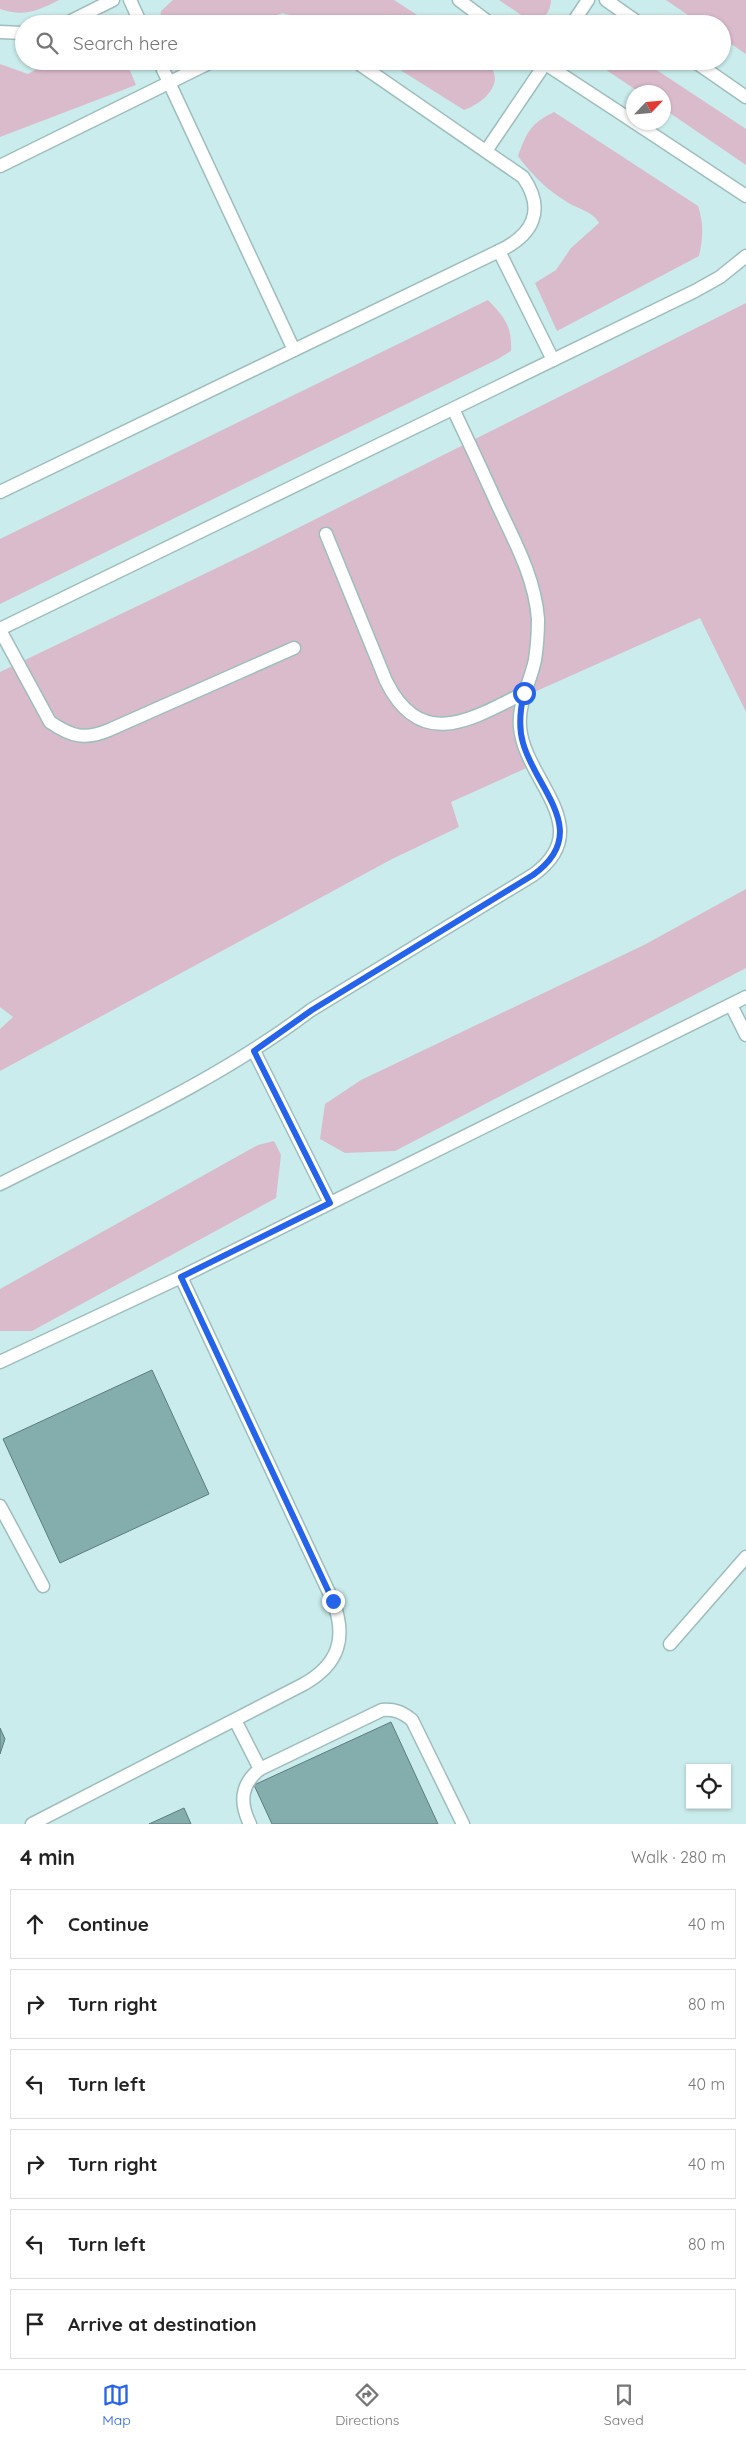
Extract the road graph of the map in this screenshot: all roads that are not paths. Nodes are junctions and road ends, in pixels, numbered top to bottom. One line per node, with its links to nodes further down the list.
1 (113, 0): 6 (lane)
2 (130, 0): 7 (lane)
3 (459, 0): 8 (lane)
4 (588, 0): 9 (lane)
5 (606, 0): 10 (lane)
6 (83, 15)
7 (137, 15)
8 (479, 15)
9 (578, 15)
10 (627, 15)
11 (0, 32): 12 (lane)
12 (15, 33)
13 (162, 70): 19 (lane)
14 (196, 70): 19 (lane)
15 (368, 70): 23 (lane)
16 (539, 70): 23 (lane)
17 (556, 70): 21 (lane)
18 (707, 70): 20 (lane)
19 (169, 84): 24 (lane); 28 (lane)
20 (746, 97)
21 (626, 117)
22 (646, 130): 25 (lane)
23 (486, 151): 26 (lane)
24 (0, 166)
25 (746, 196)
26 (499, 251): 28 (lane); 29 (lane)
27 (746, 256): 29 (lane)
28 (294, 350): 31 (lane)
29 (553, 360): 30 (lane)
30 (453, 409): 33 (lane); 35 (lane)
31 (0, 492)
32 (326, 534): 35 (lane)
33 (0, 630): 34 (lane)
34 (294, 648)
35 (524, 693): 39 (lane)
36 (746, 997): 37 (lane)
37 (731, 1005): 38 (lane); 41 (lane)
38 (746, 1035)
39 (254, 1051): 40 (lane); 41 (lane)
40 (0, 1184)
41 (330, 1203): 42 (lane)
42 (181, 1277): 43 (lane); 48 (lane)
43 (0, 1362)
44 (0, 1506): 46 (lane)
45 (746, 1557): 47 (lane)
46 (43, 1586)
47 (670, 1644)
48 (235, 1720): 49 (lane); 50 (lane)
49 (260, 1769): 51 (lane); 52 (lane)
50 (32, 1824)
51 (250, 1824)
52 (463, 1824)

